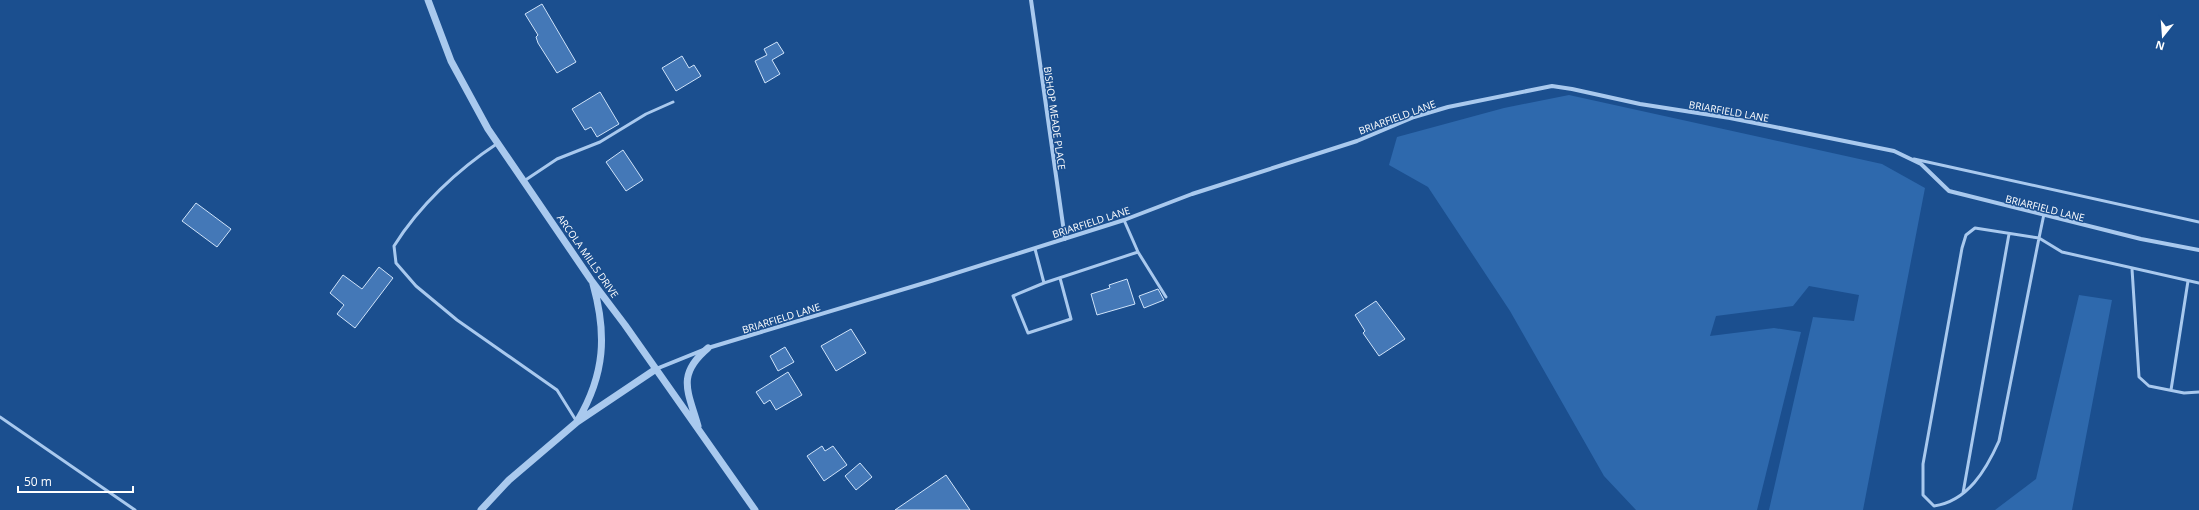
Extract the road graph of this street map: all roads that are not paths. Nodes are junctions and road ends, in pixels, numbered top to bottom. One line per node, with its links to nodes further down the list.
1 (428, 0): 4 (street, ARCOLA MILLS DRIVE)
2 (1031, 0): 12 (street, BISHOP MEADE PLACE)
3 (673, 102): 6 (lane)
4 (498, 143): 6 (street, ARCOLA MILLS DRIVE); 28 (lane)
5 (1912, 159): 7 (street, BRIARFIELD LANE); 8 (street, BRIARFIELD LANE); 9 (lane)
6 (524, 181): 18 (street, ARCOLA MILLS DRIVE)
7 (2044, 214): 11 (lane); 14 (street, BRIARFIELD LANE)
8 (1124, 220): 12 (street, BRIARFIELD LANE); 15 (lane)
9 (2199, 222)
10 (2009, 234): 11 (lane); 30 (lane); 30 (lane)
11 (2039, 238): 16 (lane); 30 (lane)
12 (1065, 239): 13 (street, BRIARFIELD LANE)
13 (1035, 249): 20 (lane); 23 (street, BRIARFIELD LANE)
14 (2199, 250)
15 (1138, 252): 17 (lane); 22 (lane)
16 (2132, 269): 19 (lane); 25 (lane)
17 (1060, 278): 20 (lane); 20 (lane)
18 (591, 280): 24 (street, ARCOLA MILLS DRIVE); 28 (street)
19 (2188, 281): 21 (lane); 25 (lane)
20 (1044, 283)
21 (2199, 283)
22 (1166, 297)
23 (708, 348): 24 (street, BRIARFIELD LANE); 29 (street)
24 (656, 369): 28 (street); 29 (street, ARCOLA MILLS DRIVE)
25 (2171, 390): 26 (lane)
26 (2199, 392)
27 (0, 417): 31 (lane)
28 (577, 422): 32 (street)
29 (700, 432): 33 (street, ARCOLA MILLS DRIVE)
30 (1963, 494)
31 (135, 510)
32 (482, 510)
33 (755, 510)

